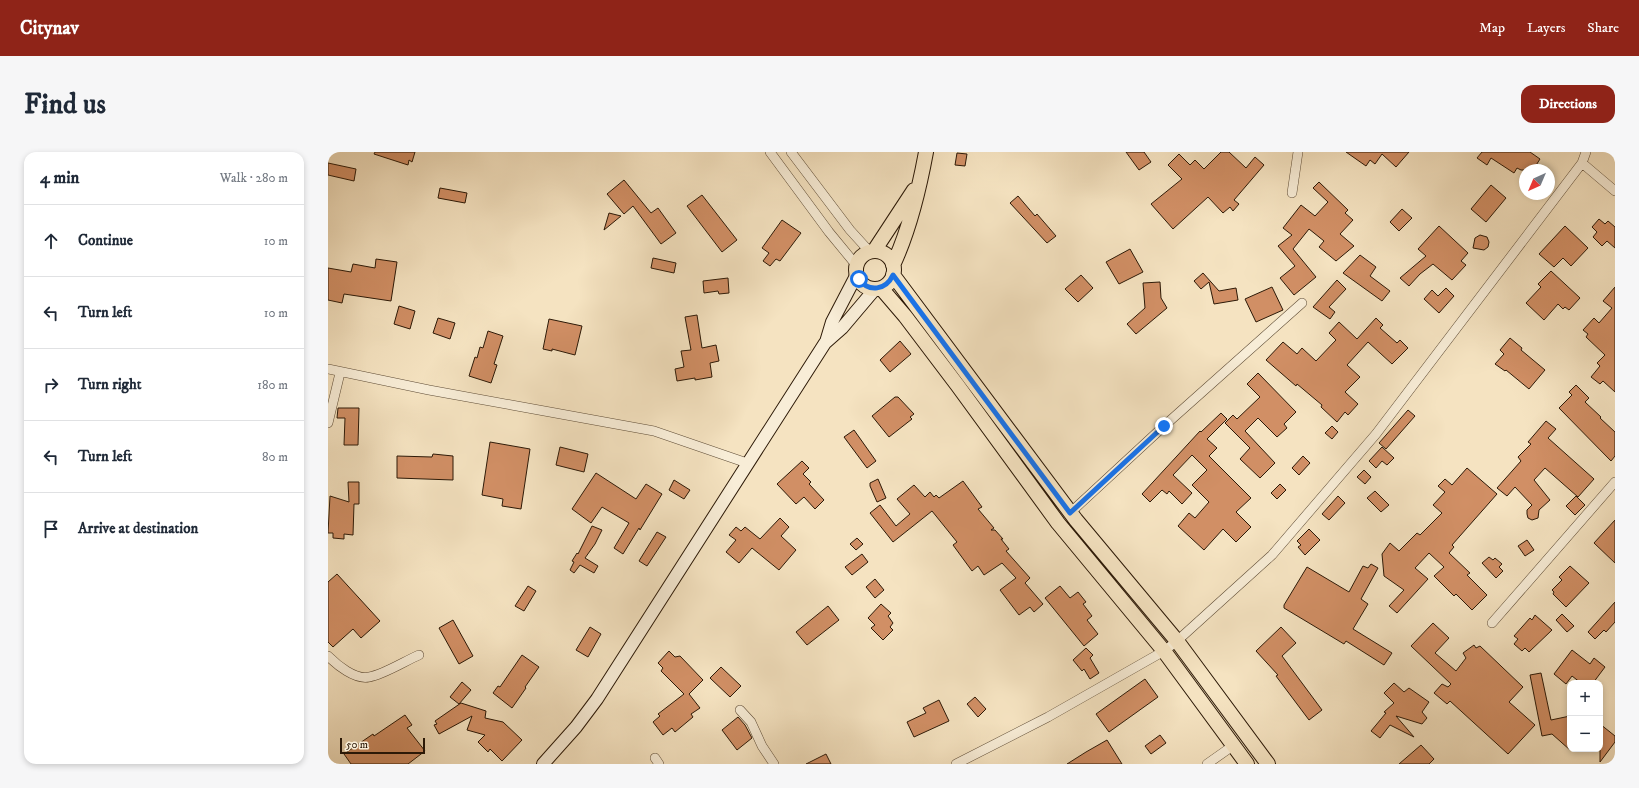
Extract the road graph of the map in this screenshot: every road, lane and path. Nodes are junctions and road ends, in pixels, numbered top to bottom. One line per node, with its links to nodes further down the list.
1 (770, 152): 11 (street)
2 (791, 152): 10 (street)
3 (926, 152): 7 (main road)
4 (1298, 152): 9 (street)
5 (1586, 152): 6 (street)
6 (1582, 163): 8 (street); 23 (street)
7 (920, 184): 10 (main road); 12 (main road)
8 (1615, 191)
9 (1292, 193)
10 (872, 252): 11 (main road); 12 (main road)
11 (857, 270): 13 (main road); 15 (main road)
12 (893, 270): 13 (main road); 21 (main road)
13 (878, 288): 15 (main road); 24 (main road)
14 (1302, 303): 21 (street)
15 (825, 343): 19 (main road)
16 (328, 369): 17 (street)
17 (340, 372): 18 (street); 19 (street)
18 (328, 423)
19 (747, 463): 30 (main road)
20 (1615, 482): 22 (street)
21 (1070, 513): 23 (main road)
22 (1492, 623)
23 (1177, 641): 24 (street); 29 (main road)
24 (1164, 651): 28 (main road); 32 (street)
25 (419, 655): 26 (street)
26 (328, 656)
27 (740, 710): 31 (street)
28 (1234, 745): 33 (street); 34 (main road)
29 (1263, 762)
30 (543, 764)
31 (774, 764)
32 (956, 764)
33 (1207, 764)
34 (1247, 764)

